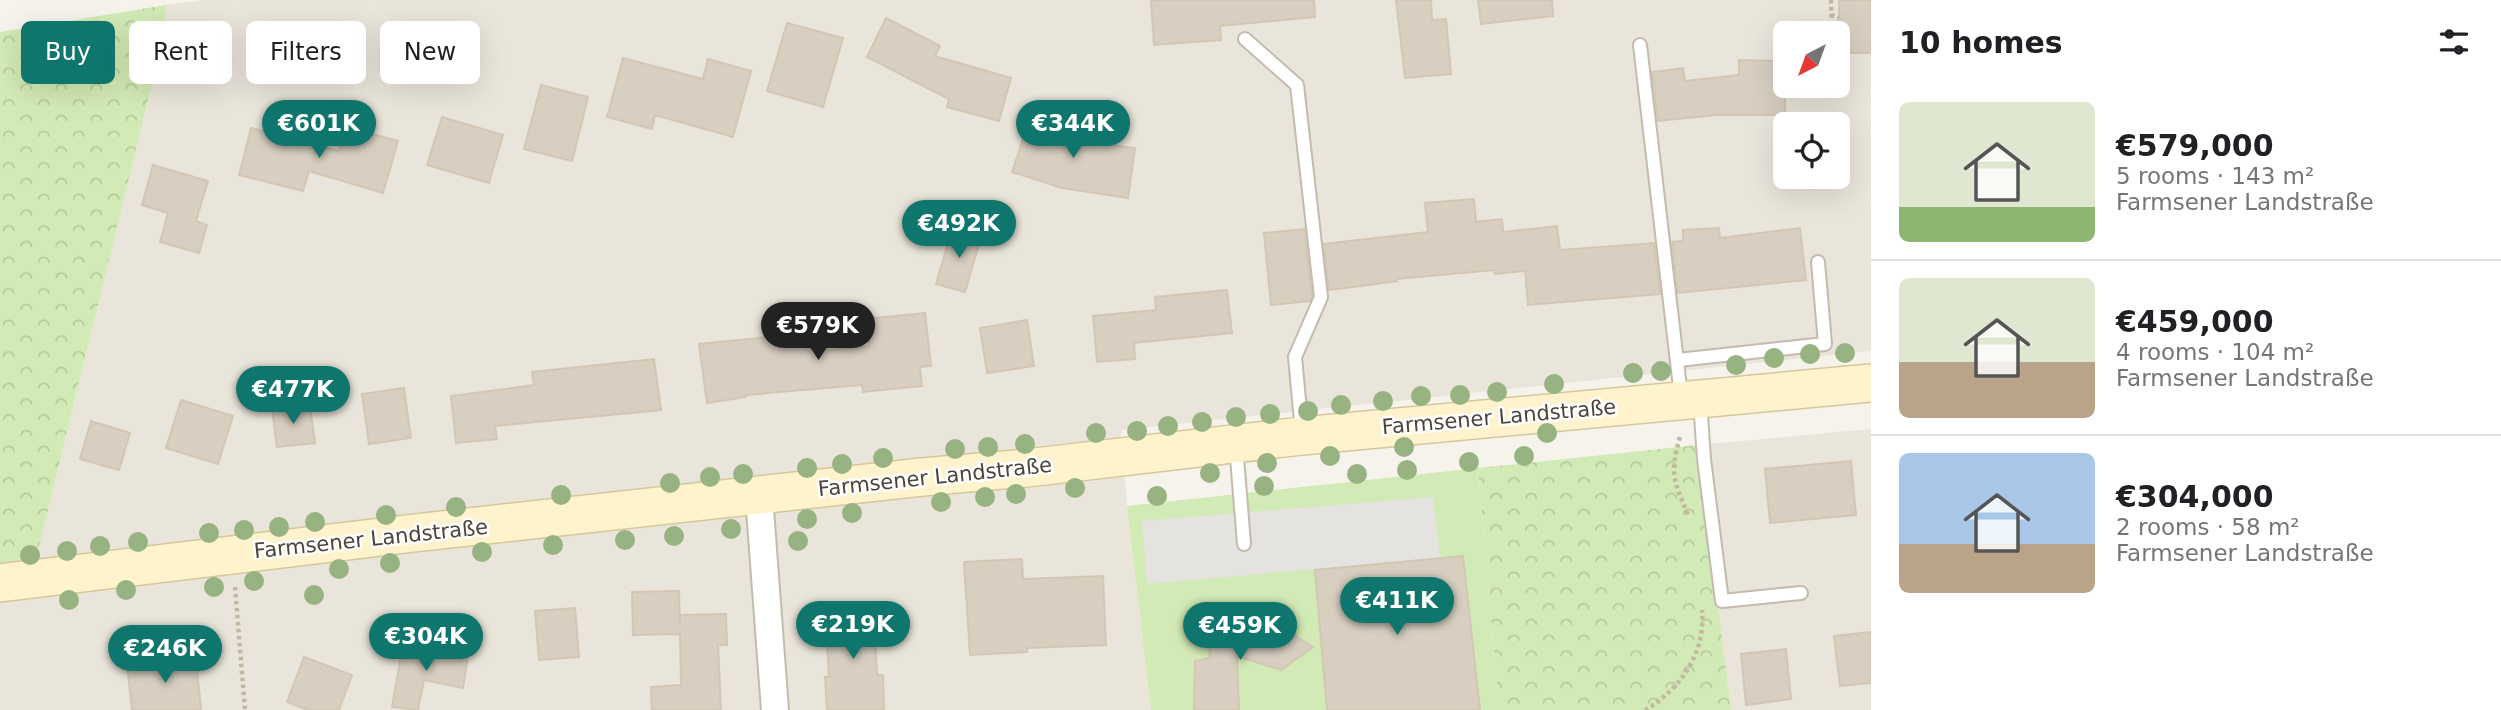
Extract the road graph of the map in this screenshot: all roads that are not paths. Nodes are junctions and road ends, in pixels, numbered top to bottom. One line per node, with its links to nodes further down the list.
1 (1245, 39): 7 (lane)
2 (1640, 45): 4 (lane)
3 (1818, 261): 4 (lane)
4 (1678, 360): 6 (lane)
5 (1871, 383): 6 (main road, Farmsener Landstraße)
6 (1691, 399): 7 (main road, Farmsener Landstraße); 12 (lane)
7 (1302, 436): 8 (main road, Farmsener Landstraße)
8 (1236, 445): 9 (main road, Farmsener Landstraße); 10 (lane)
9 (759, 496): 11 (main road, Farmsener Landstraße); 13 (street)
10 (1244, 544)
11 (0, 583)
12 (1801, 593)
13 (775, 710)

